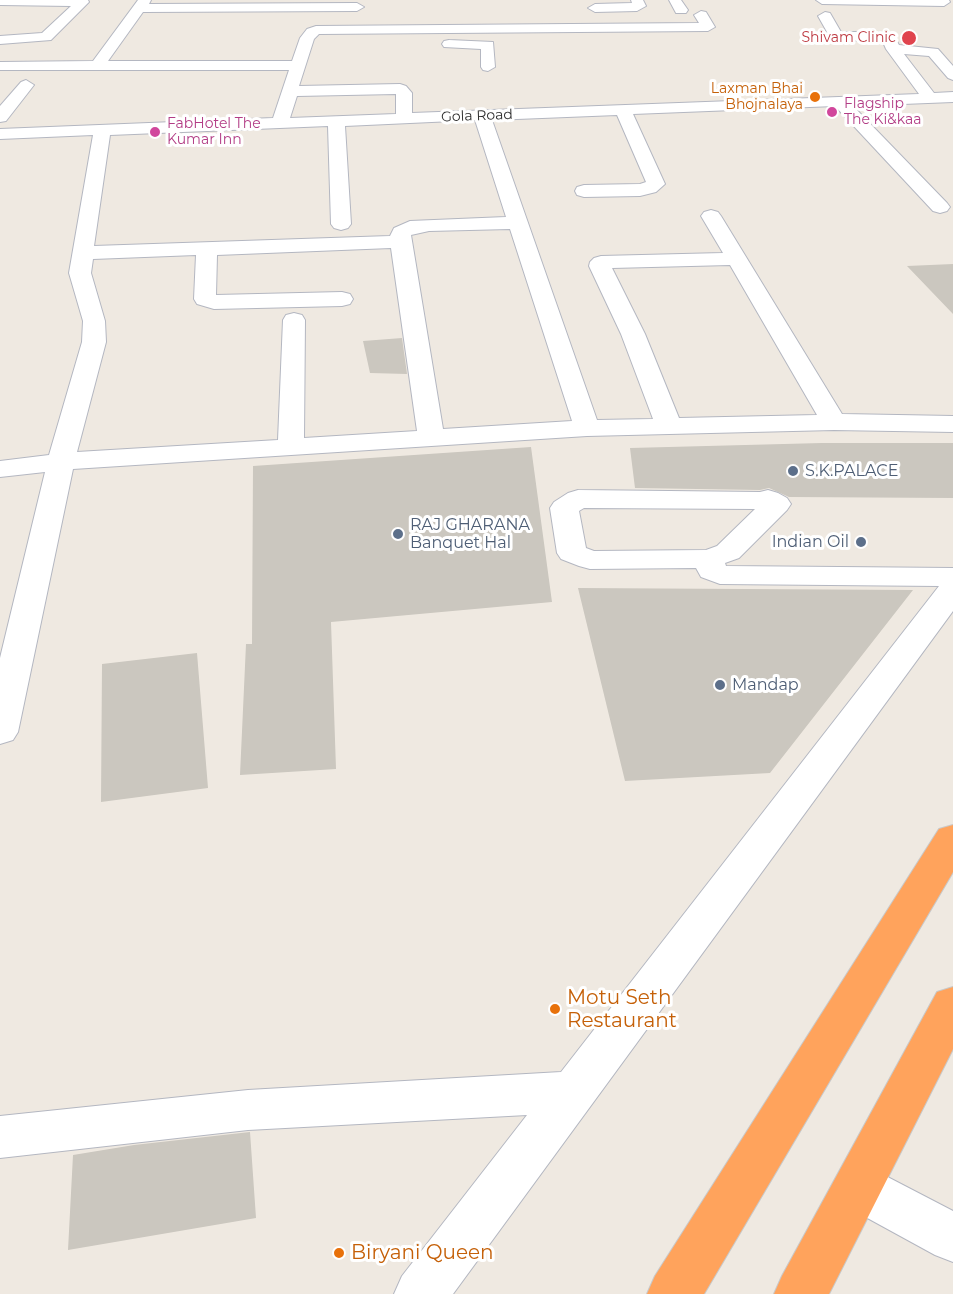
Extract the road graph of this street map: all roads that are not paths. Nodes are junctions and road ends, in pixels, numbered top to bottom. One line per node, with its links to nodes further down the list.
1 (637, 0): 8 (street)
2 (822, 0): 4 (street)
3 (0, 1): 14 (street)
4 (946, 1)
5 (143, 4): 6 (street); 17 (street)
6 (322, 4): 7 (street); 12 (street)
7 (368, 8)
8 (580, 8)
9 (701, 15): 11 (street)
10 (825, 16): 13 (street)
11 (449, 29): 12 (street); 20 (street)
12 (306, 30): 18 (street)
13 (846, 36): 15 (street); 16 (street)
14 (0, 40)
15 (893, 49): 21 (street); 25 (street)
16 (856, 51)
17 (99, 64): 18 (street); 19 (street)
18 (299, 65): 23 (street)
19 (0, 66)
20 (488, 67)
21 (953, 75)
22 (26, 85): 29 (street)
23 (289, 91): 30 (street); 32 (street)
24 (953, 97): 25 (street, Gola Road)
25 (930, 98): 26 (street, Gola Road)
26 (840, 102): 27 (street, Gola Road); 36 (street)
27 (623, 111): 28 (street, Gola Road); 35 (street)
28 (482, 116): 30 (street, Gola Road); 38 (street)
29 (0, 117)
30 (404, 118): 31 (street, Gola Road)
31 (336, 120): 32 (street, Gola Road); 39 (street)
32 (280, 123): 33 (street, Gola Road)
33 (102, 130): 34 (street, Gola Road); 42 (street)
34 (0, 134)
35 (584, 191)
36 (940, 207)
37 (711, 216): 43 (street)
38 (517, 223): 40 (street); 49 (street)
39 (340, 224)
40 (400, 242): 41 (street); 50 (street)
41 (207, 249): 42 (street); 44 (street)
42 (82, 253): 52 (street)
43 (735, 259): 46 (street); 48 (street)
44 (342, 299)
45 (294, 320): 51 (street)
46 (834, 422): 47 (street); 48 (street)
47 (953, 424)
48 (669, 426): 49 (street)
49 (587, 428): 50 (street)
50 (431, 437): 51 (street)
51 (291, 446): 52 (street)
52 (61, 461): 53 (street); 57 (street)
53 (0, 469)
54 (709, 559): 54 (street); 55 (street)
55 (953, 577)
56 (953, 589): 61 (street)
57 (4, 692): 58 (street)
58 (0, 732)
59 (953, 839): 66 (highway)
60 (953, 1005): 63 (highway)
61 (576, 1090): 62 (street); 65 (street)
62 (0, 1137)
63 (858, 1187): 64 (street); 67 (highway)
64 (953, 1238)
65 (421, 1294)
66 (674, 1294)
67 (801, 1294)

